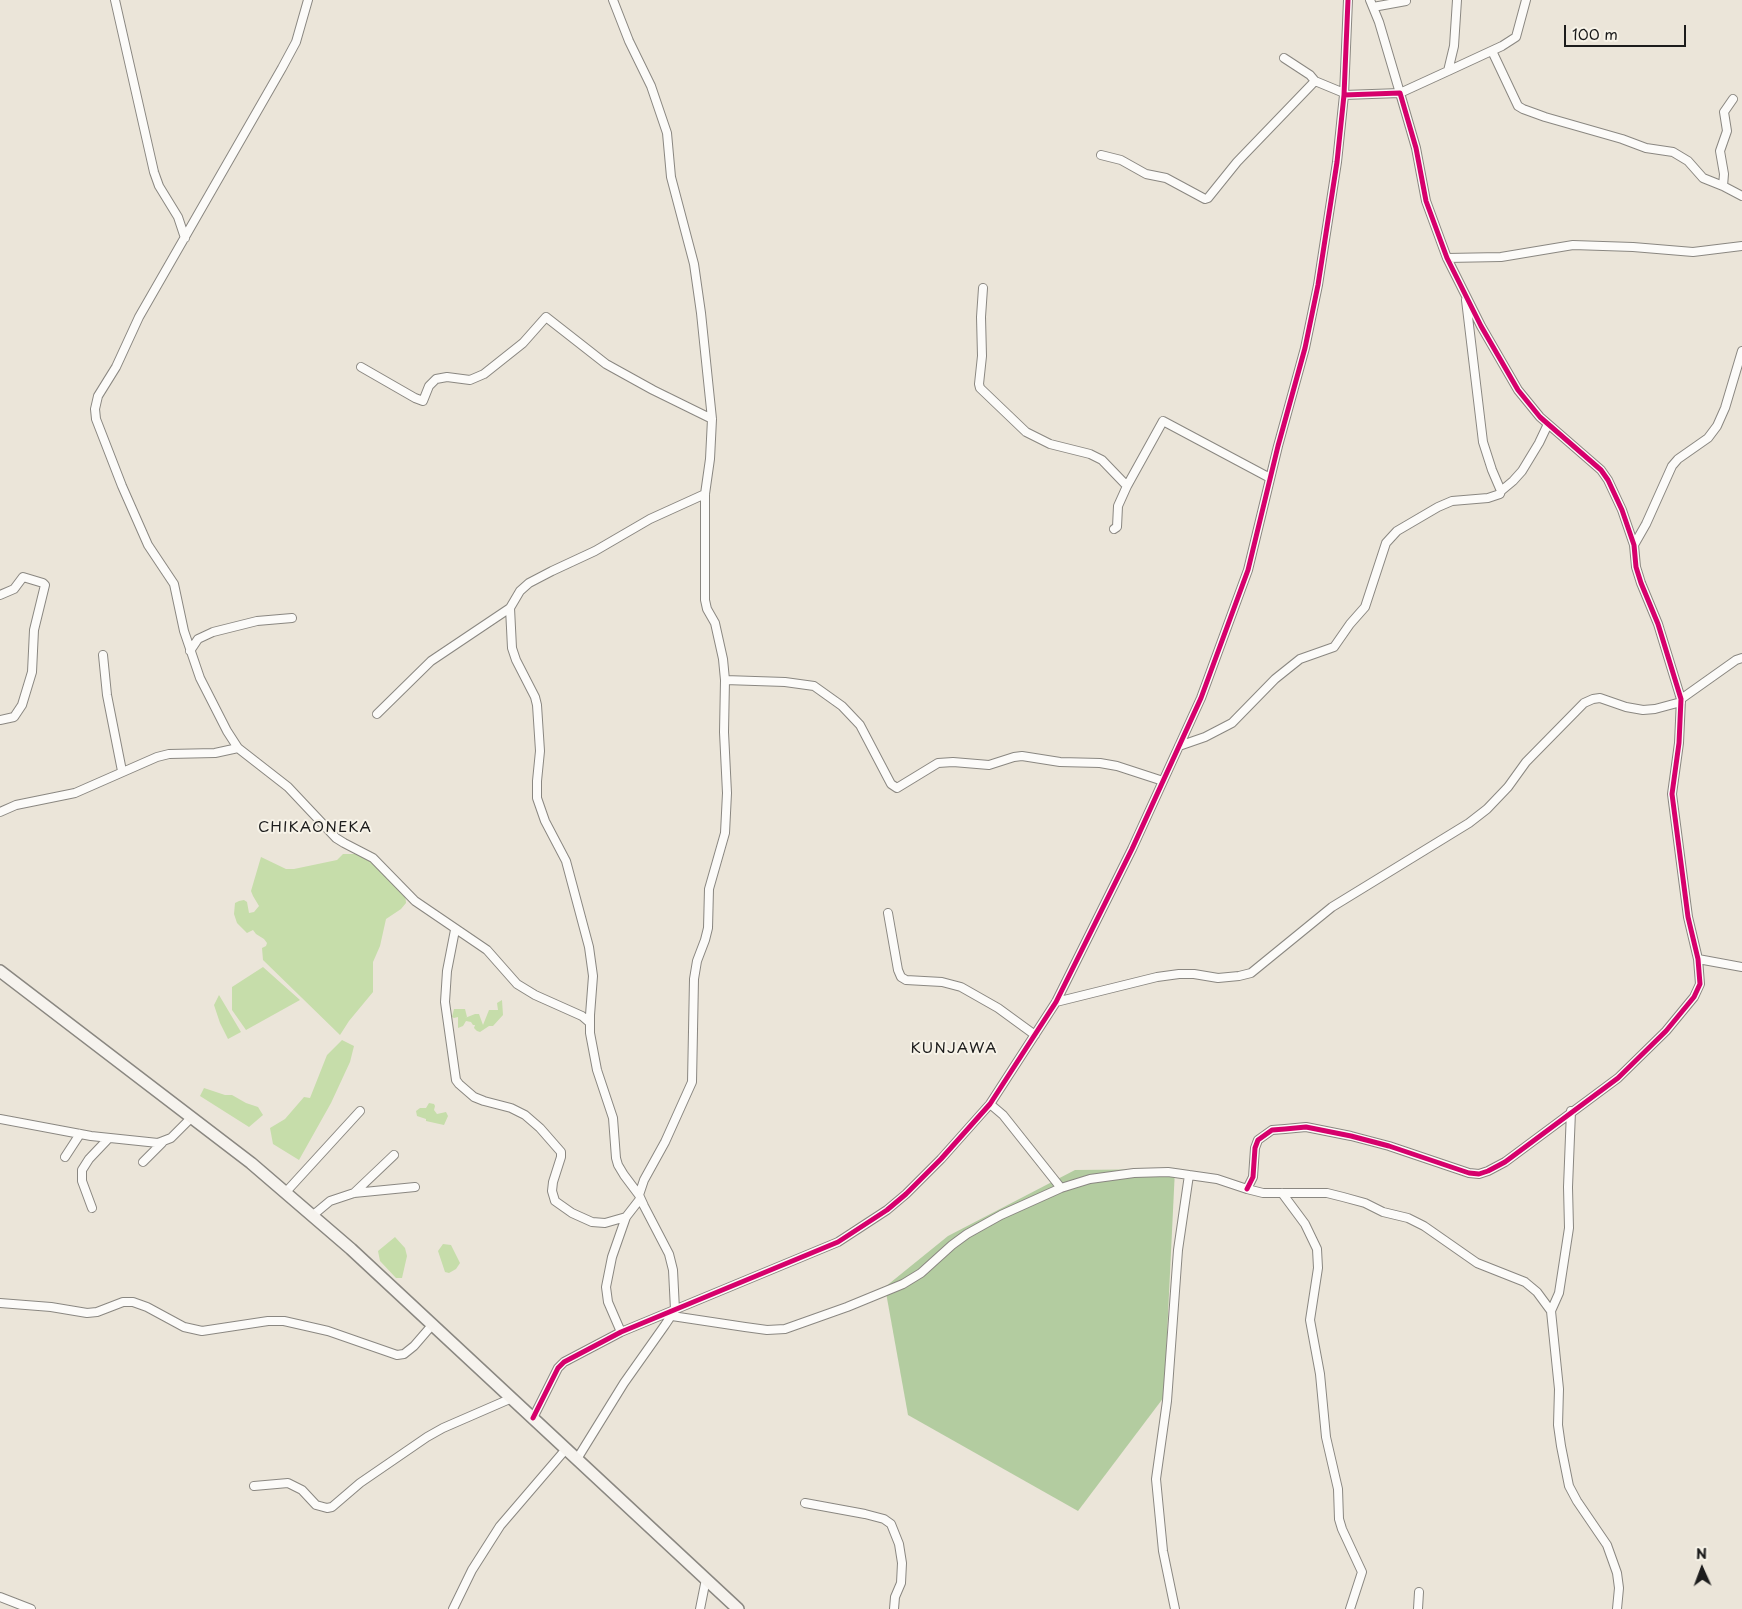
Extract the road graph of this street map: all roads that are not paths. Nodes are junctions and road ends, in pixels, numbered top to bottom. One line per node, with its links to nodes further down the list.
1 (115, 0): 19 (street)
2 (308, 0): 19 (street)
3 (613, 0): 26 (street)
4 (1348, 0): 14 (street)
5 (1456, 0): 11 (street)
6 (1526, 0): 9 (street)
7 (1406, 1): 8 (street)
8 (1372, 4): 13 (street)
9 (1492, 51): 11 (street); 17 (street)
10 (1284, 58): 12 (street)
11 (1448, 71): 13 (street)
12 (1315, 81): 14 (street); 16 (street)
13 (1400, 93): 14 (street); 21 (street)
14 (1344, 94): 28 (street)
15 (1733, 99): 17 (street)
16 (1101, 155)
17 (1723, 186): 18 (street)
18 (1742, 196)
19 (185, 238): 37 (street)
20 (1742, 246): 21 (street)
21 (1447, 258): 23 (street)
22 (983, 288): 29 (street)
23 (1466, 296): 27 (street); 30 (street)
24 (1742, 351): 33 (street)
25 (361, 367): 26 (street)
26 (712, 419): 31 (street)
27 (1548, 424): 30 (street); 33 (street)
28 (1270, 478): 29 (street); 44 (street)
29 (1127, 486): 32 (street)
30 (1501, 491): 44 (street)
31 (705, 494): 35 (street); 40 (street)
32 (1114, 529)
33 (1634, 545): 41 (street)
34 (0, 595): 43 (street)
35 (510, 608): 42 (street); 55 (street)
36 (292, 618): 37 (street)
37 (190, 651): 45 (street)
38 (103, 655): 46 (street)
39 (1742, 658): 41 (street)
40 (725, 680): 47 (street); 75 (street)
41 (1681, 700): 51 (street); 54 (street)
42 (377, 714)
43 (0, 720)
44 (1180, 746): 47 (street)
45 (238, 748): 46 (street); 50 (street)
46 (122, 771): 48 (street)
47 (1163, 782): 54 (street)
48 (0, 812)
49 (888, 913): 56 (street)
50 (455, 930): 55 (street); 78 (street)
51 (1698, 959): 52 (street); 59 (street)
52 (1742, 967)
53 (0, 971): 60 (main road)
54 (1056, 1002): 56 (street)
55 (589, 1022): 75 (street)
56 (1035, 1035): 57 (street)
57 (990, 1104): 70 (street); 81 (street)
58 (360, 1111): 72 (street)
59 (1571, 1112): 71 (street); 80 (street)
60 (192, 1117): 64 (street); 72 (main road)
61 (0, 1119): 62 (street)
62 (80, 1134): 63 (street); 66 (street)
63 (108, 1139): 64 (street); 76 (street)
64 (162, 1143): 67 (street)
65 (394, 1155): 73 (street)
66 (65, 1157)
67 (142, 1162)
68 (1189, 1175): 70 (street); 71 (street); 98 (street)
69 (415, 1187): 73 (street)
70 (1061, 1188): 81 (street)
71 (1247, 1189): 74 (street)
72 (285, 1193): 77 (main road)
73 (354, 1193): 77 (street)
74 (1282, 1193): 80 (street); 99 (street)
75 (640, 1197): 78 (street); 81 (street)
76 (92, 1208)
77 (312, 1216): 82 (main road)
78 (626, 1217): 83 (street)
79 (0, 1303): 82 (street)
80 (1551, 1311): 101 (street)
81 (673, 1313): 83 (street); 87 (street)
82 (433, 1324): 84 (main road)
83 (621, 1332): 85 (street)
84 (512, 1398): 85 (main road); 88 (street)
85 (533, 1418): 86 (main road)
86 (566, 1449): 87 (main road); 94 (street)
87 (577, 1459): 90 (main road)
88 (254, 1486)
89 (805, 1503): 97 (street)
90 (706, 1579): 95 (street); 96 (main road)
91 (1419, 1592): 100 (street)
92 (0, 1597): 93 (street)
93 (31, 1609)
94 (453, 1609)
95 (700, 1609)
96 (738, 1609)
97 (894, 1609)
98 (1175, 1609)
99 (1350, 1609)
100 (1418, 1609)
101 (1618, 1609)

